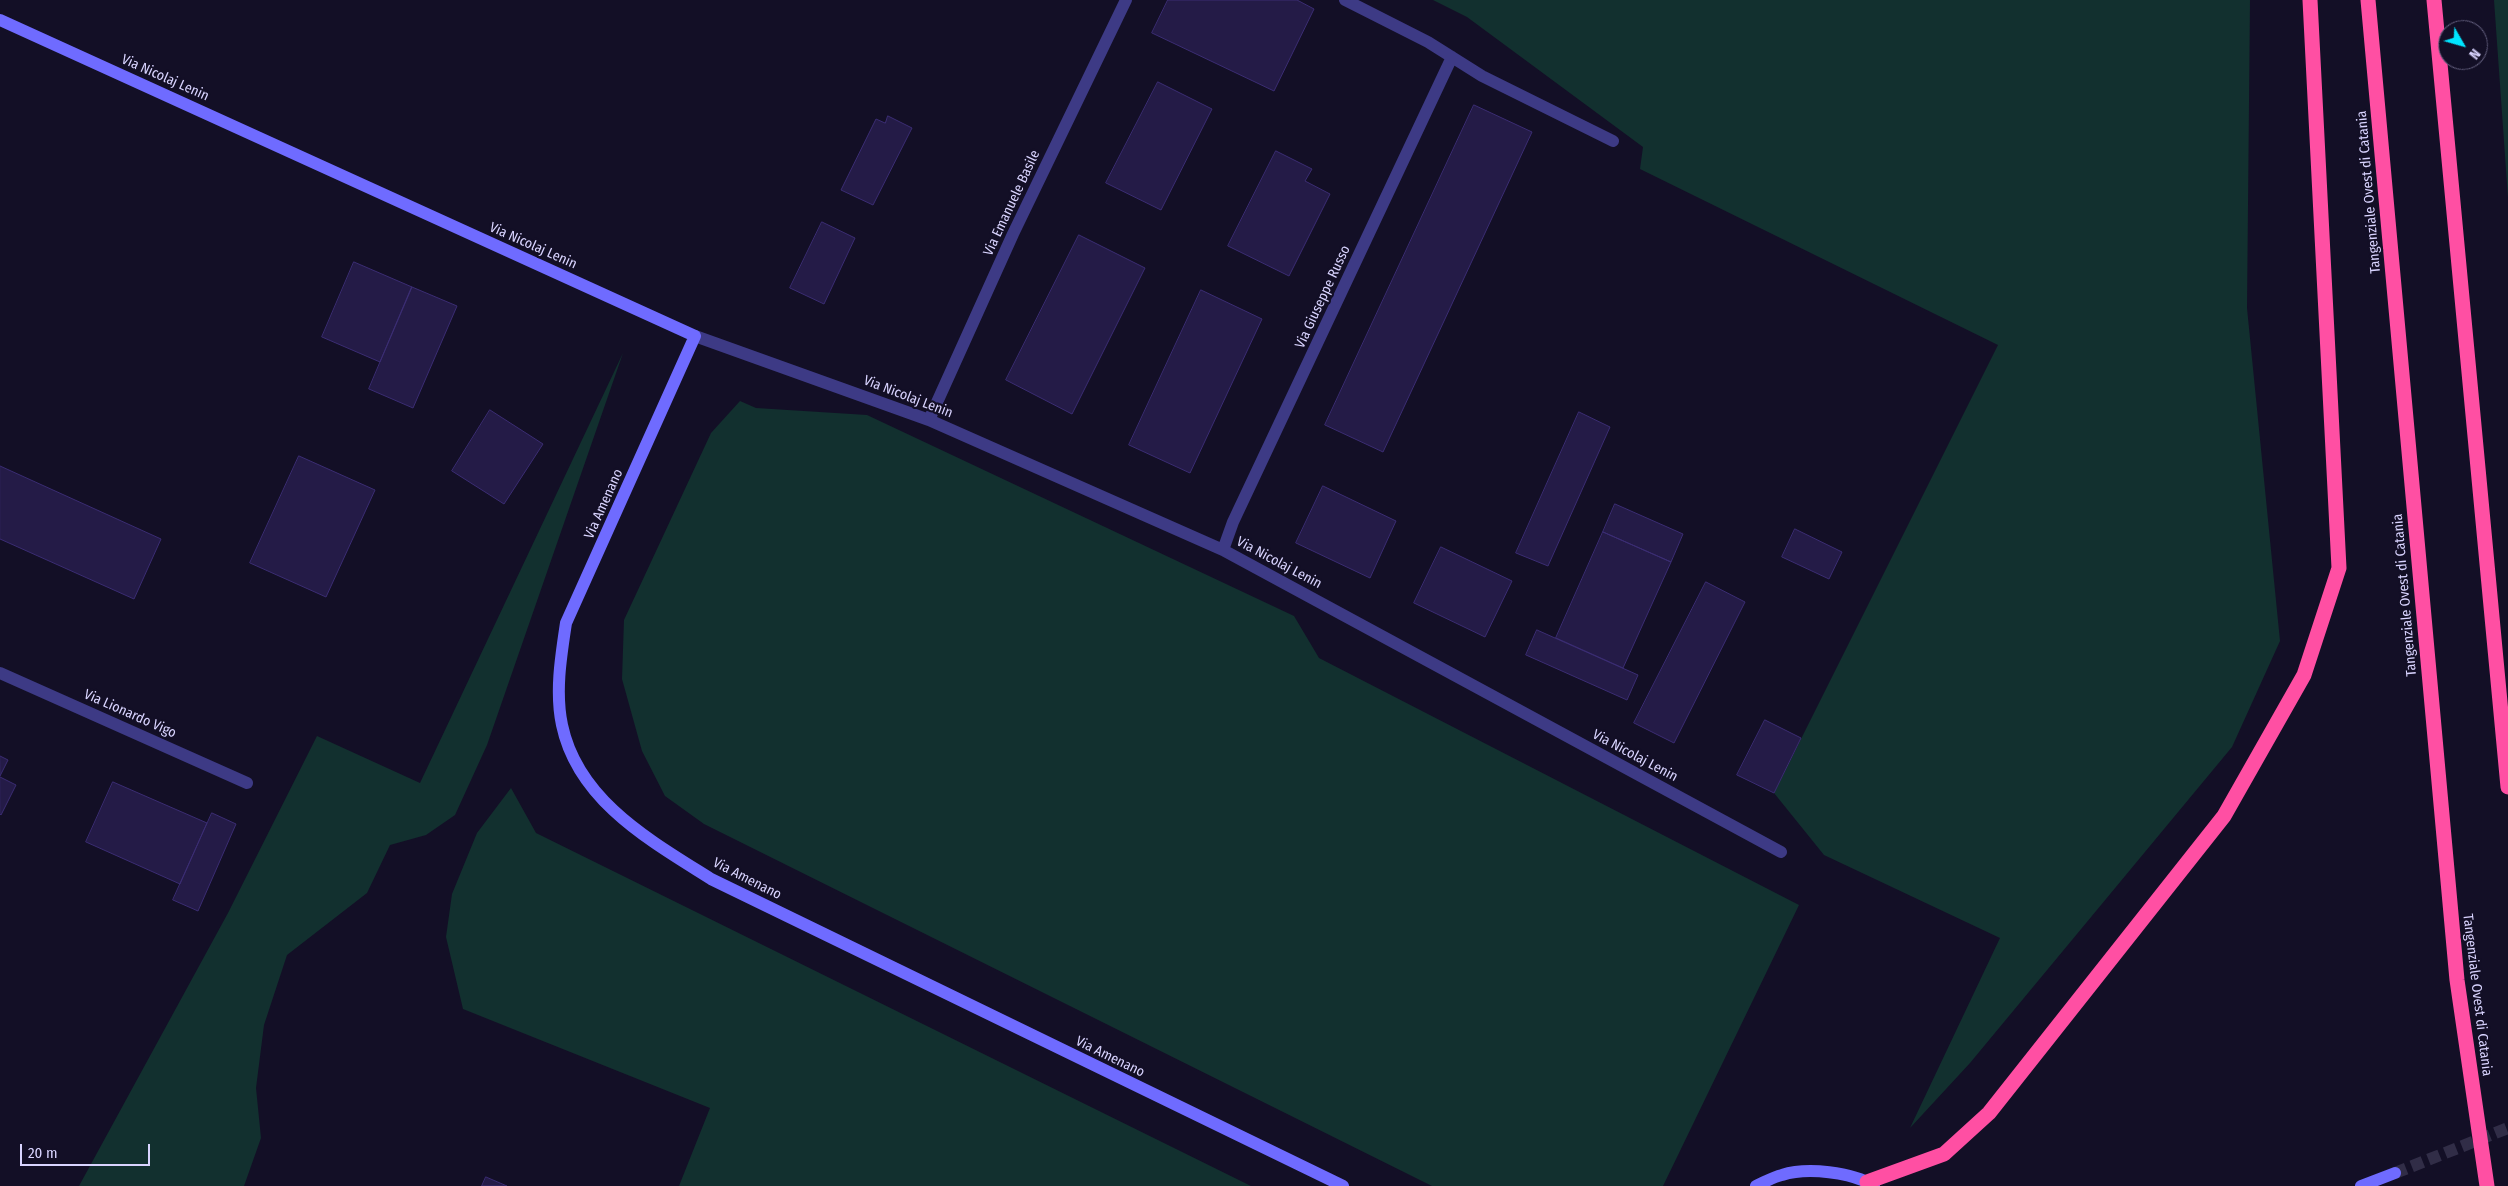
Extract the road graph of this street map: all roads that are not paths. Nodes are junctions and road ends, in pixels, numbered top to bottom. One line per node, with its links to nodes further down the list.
1 (1126, 0): 10 (street, Via Emanuele Basile)
2 (1346, 0): 7 (street)
3 (2310, 0): 17 (highway)
4 (2368, 0): 21 (highway, Tangenziale Ovest di Catania)
5 (2434, 0): 14 (highway)
6 (0, 20): 9 (main road, Via Nicolaj Lenin)
7 (1452, 57): 8 (street); 11 (street, Via Giuseppe Russo)
8 (1613, 141)
9 (695, 336): 10 (street, Via Nicolaj Lenin); 18 (main road, Via Amenano)
10 (929, 420): 11 (street, Via Nicolaj Lenin)
11 (1223, 550): 15 (street, Via Nicolaj Lenin)
12 (0, 672): 13 (street, Via Lionardo Vigo)
13 (247, 783)
14 (2508, 787)
15 (1781, 852)
16 (2395, 1173): 20 (main road)
17 (1871, 1184): 19 (main road)
18 (1343, 1186)
19 (1756, 1186)
20 (2361, 1186)
21 (2487, 1186)

